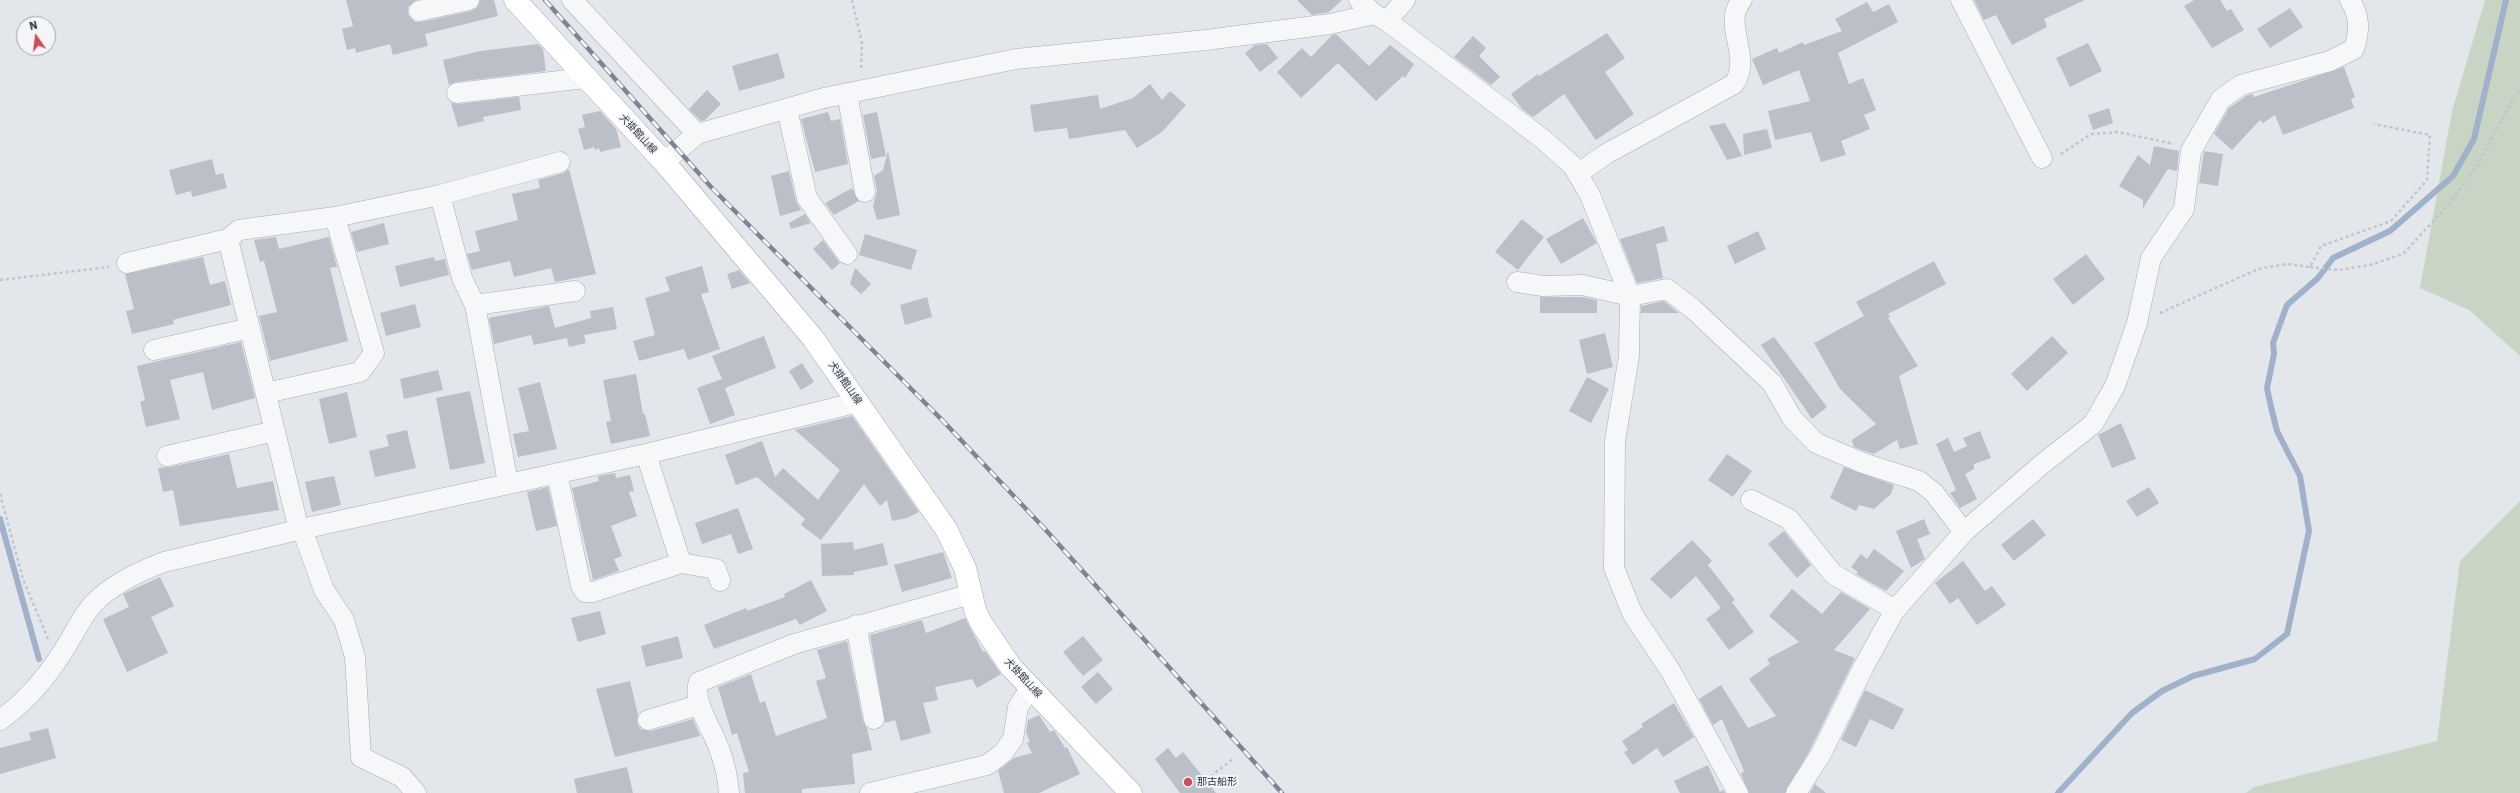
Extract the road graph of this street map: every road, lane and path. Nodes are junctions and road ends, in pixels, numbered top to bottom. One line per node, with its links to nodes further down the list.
1 (469, 0): 10 (street)
2 (515, 0): 12 (main road, 犬掛館山線)
3 (572, 0): 18 (street)
4 (852, 0): 14 (path)
5 (1359, 0): 11 (street)
6 (1405, 0): 11 (street)
7 (1742, 0): 23 (street)
8 (1961, 0): 20 (street)
9 (2350, 0): 19 (street)
10 (418, 11)
11 (1380, 17): 14 (street); 23 (street)
12 (585, 78): 15 (street); 22 (main road, 犬掛館山線)
13 (2520, 90): 30 (path)
14 (853, 92): 16 (street); 24 (street)
15 (457, 93)
16 (787, 108): 18 (street); 28 (street)
17 (2374, 124): 30 (path)
18 (697, 134): 22 (street)
19 (2191, 151): 20 (path); 36 (street)
20 (2042, 158)
21 (560, 162): 25 (street)
22 (664, 162): 40 (main road, 犬掛館山線)
23 (1579, 173): 34 (street)
24 (865, 192)
25 (440, 195): 26 (street); 35 (street)
26 (335, 217): 27 (street); 39 (street)
27 (228, 239): 29 (street); 37 (street)
28 (847, 254)
29 (127, 263): 31 (path)
30 (2310, 267): 36 (path)
31 (0, 280)
32 (1517, 282): 34 (street)
33 (575, 291): 35 (street)
34 (1630, 296): 49 (street); 68 (street)
35 (475, 305): 45 (street)
36 (2138, 323): 49 (street)
37 (250, 328): 38 (street); 39 (street)
38 (154, 350)
39 (266, 393): 41 (street)
40 (859, 402): 42 (street); 52 (main road, 犬掛館山線)
41 (275, 431): 43 (street); 48 (street)
42 (646, 454): 44 (street); 50 (street)
43 (167, 456)
44 (557, 473): 45 (street); 50 (street)
45 (508, 483): 48 (street)
46 (0, 494): 55 (path)
47 (1751, 500): 53 (street)
48 (300, 529): 55 (street); 64 (street)
49 (1964, 532): 53 (street)
50 (681, 563): 51 (street)
51 (720, 581)
52 (971, 594): 54 (street); 56 (main road, 犬掛館山線)
53 (1895, 610): 69 (street)
54 (856, 625): 57 (street); 58 (street)
55 (59, 659): 59 (street)
56 (1031, 687): 63 (street); 67 (main road, 犬掛館山線)
57 (700, 705): 60 (street); 65 (street)
58 (874, 719)
59 (0, 720)
60 (648, 720)
61 (1233, 758): 62 (path)
62 (1206, 780)
63 (890, 791): 66 (street)
64 (416, 793)
65 (729, 793)
66 (870, 793)
67 (1132, 793)
68 (1738, 793)
69 (1796, 793)

